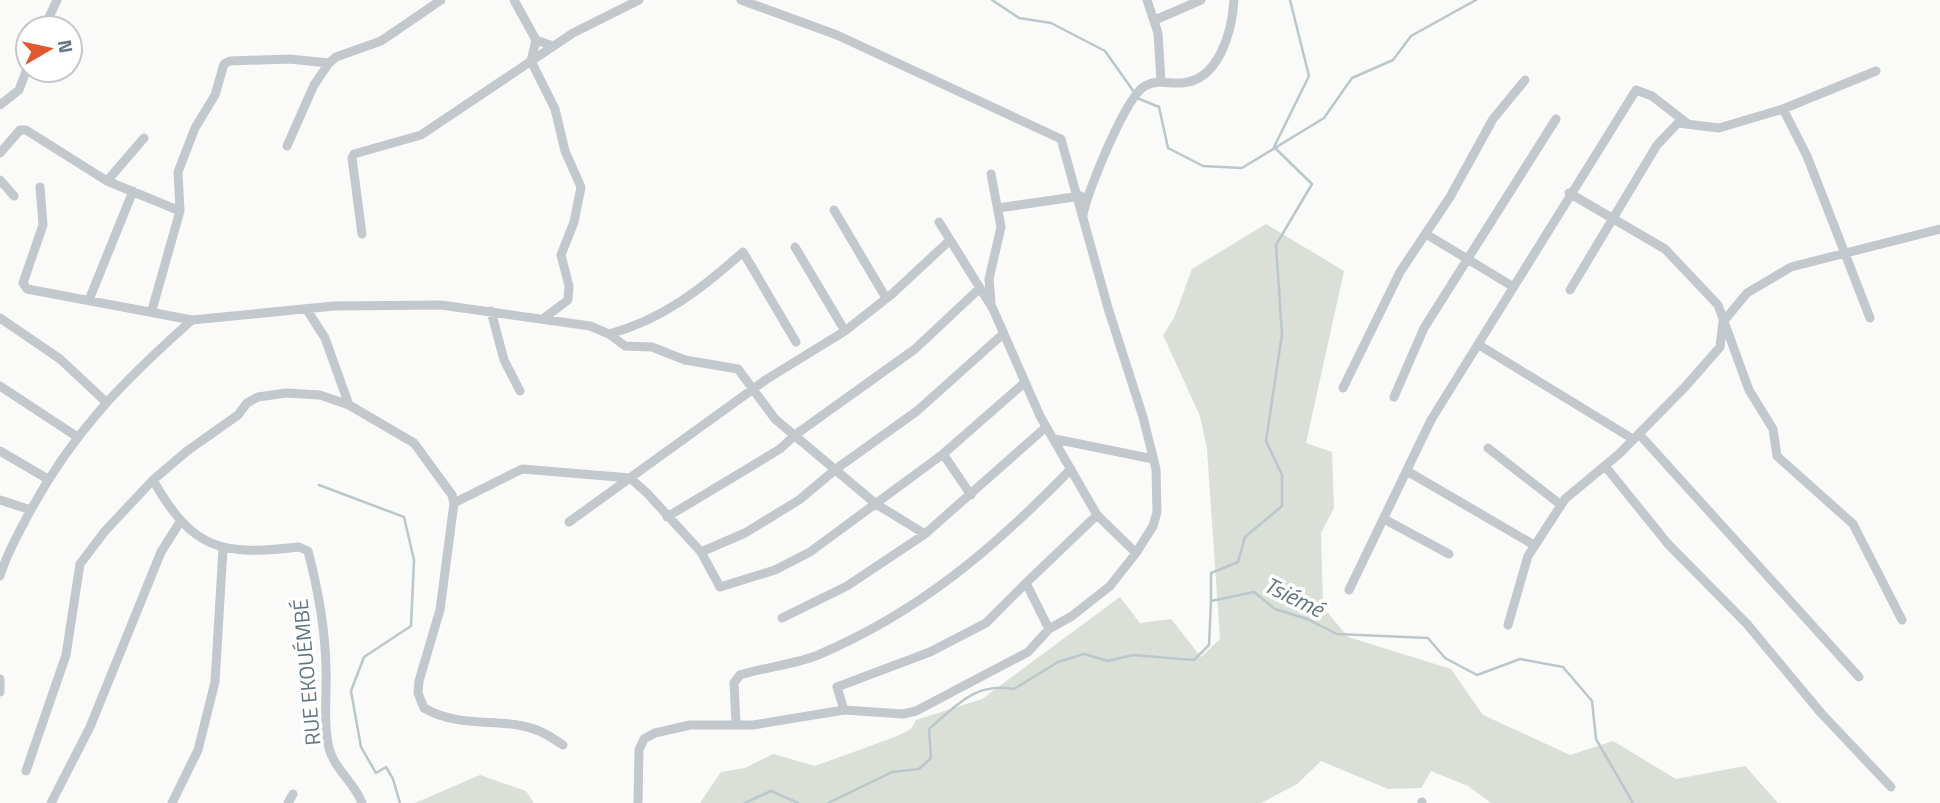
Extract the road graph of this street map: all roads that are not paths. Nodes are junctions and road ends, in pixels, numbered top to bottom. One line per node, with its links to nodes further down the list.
1 (441, 0): 12 (street)
2 (514, 0): 9 (street)
3 (639, 0): 10 (street)
4 (741, 0): 30 (street)
5 (1147, 0): 8 (street)
6 (1201, 0): 8 (street)
7 (1234, 0): 15 (street)
8 (1155, 20): 15 (street)
9 (536, 40): 10 (street); 11 (street)
10 (554, 46): 11 (street)
11 (531, 61): 40 (street); 56 (street)
12 (329, 63): 22 (street); 35 (street)
13 (1876, 71): 18 (street)
14 (1525, 80): 41 (street)
15 (1161, 81): 32 (street)
16 (21, 84): 17 (street)
17 (0, 105)
18 (1783, 109): 20 (street); 44 (street)
19 (1556, 119): 45 (street)
20 (1688, 124): 29 (street); 37 (street)
21 (144, 138): 26 (street)
22 (287, 146)
23 (0, 153): 26 (street)
24 (991, 174): 33 (street)
25 (0, 180): 31 (street)
26 (107, 181): 28 (street)
27 (40, 187): 50 (street)
28 (133, 191): 35 (street); 50 (street)
29 (1570, 193): 37 (street); 46 (street)
30 (1076, 195): 32 (street); 33 (street); 36 (street)
31 (14, 196)
32 (1087, 197): 36 (street)
33 (998, 208): 51 (street)
34 (834, 210): 49 (street)
35 (180, 211): 52 (street)
36 (1083, 217): 81 (street)
37 (1616, 218): 48 (street); 59 (street)
38 (939, 222): 42 (street)
39 (1940, 229): 44 (street)
40 (362, 234)
41 (1426, 234): 45 (street); 67 (street)
42 (949, 241): 47 (street); 49 (street)
43 (795, 247): 60 (street)
44 (1847, 254): 57 (street); 59 (street)
45 (1468, 259): 46 (street); 70 (street)
46 (1512, 286): 64 (street)
47 (980, 288): 51 (street); 74 (street)
48 (1570, 289)
49 (886, 299): 60 (street)
50 (89, 300): 52 (street)
51 (993, 309): 62 (street)
52 (152, 310): 58 (street)
53 (307, 310): 54 (street); 58 (street); 72 (street)
54 (491, 311): 56 (street); 68 (street)
55 (0, 318): 71 (street)
56 (544, 318): 61 (street)
57 (1870, 318)
58 (192, 320): 71 (street)
59 (1723, 322): 76 (street); 111 (street)
60 (845, 331): 69 (street)
61 (609, 334): 63 (street); 69 (street)
62 (1003, 334): 65 (street); 83 (street)
63 (796, 342)
64 (1479, 345): 76 (street); 85 (street)
65 (1023, 384): 73 (street); 80 (street)
66 (0, 386): 75 (street)
67 (1343, 388)
68 (520, 391)
69 (753, 391): 74 (street); 87 (street)
70 (1394, 397)
71 (106, 402): 75 (street)
72 (348, 405): 88 (street); 91 (street)
73 (1046, 426): 77 (street); 89 (street)
74 (795, 435): 83 (street); 96 (street)
75 (76, 436): 86 (street)
76 (1636, 437): 82 (street); 114 (street)
77 (1055, 439): 81 (street); 84 (street)
78 (1488, 448): 93 (street)
79 (0, 451): 86 (street)
80 (943, 454): 89 (street); 92 (street)
81 (1153, 459): 104 (street)
82 (1605, 466): 93 (street); 121 (street)
83 (836, 469): 92 (street); 103 (street)
84 (1071, 469): 95 (street); 118 (street)
85 (1407, 471): 97 (street); 101 (street)
86 (47, 478): 94 (street)
87 (630, 478): 91 (street); 96 (street); 99 (street)
88 (153, 480): 98 (street, RUE EKOUÉMBÉ); 120 (street)
89 (971, 495): 100 (street)
90 (0, 500): 94 (street)
91 (454, 503): 119 (street)
92 (876, 504): 100 (street); 103 (street)
93 (1561, 505): 101 (street)
94 (31, 510): 106 (street)
95 (1097, 514): 104 (street); 108 (street)
96 (667, 517): 103 (street)
97 (1384, 519): 105 (street); 109 (street)
98 (180, 522): 102 (street, RUE EKOUÉMBÉ); 122 (street)
99 (569, 522)
100 (925, 534): 110 (street)
101 (1534, 545): 112 (street)
102 (223, 549): 123 (street); 124 (street, RUE EKOUÉMBÉ)
103 (701, 552)
104 (1136, 553): 113 (street)
105 (1449, 554)
106 (3, 558): 107 (street)
107 (0, 576)
108 (1026, 583): 113 (street); 117 (street)
109 (1349, 590)
110 (782, 618)
111 (1902, 620)
112 (1508, 625)
113 (1049, 629): 117 (street)
114 (1858, 677)
115 (0, 679): 116 (street)
116 (0, 690)
117 (845, 710): 118 (street)
118 (736, 723): 125 (street)
119 (563, 745)
120 (26, 771)
121 (1891, 787)
122 (51, 803)
123 (172, 803)
124 (362, 803)
125 (639, 803)

